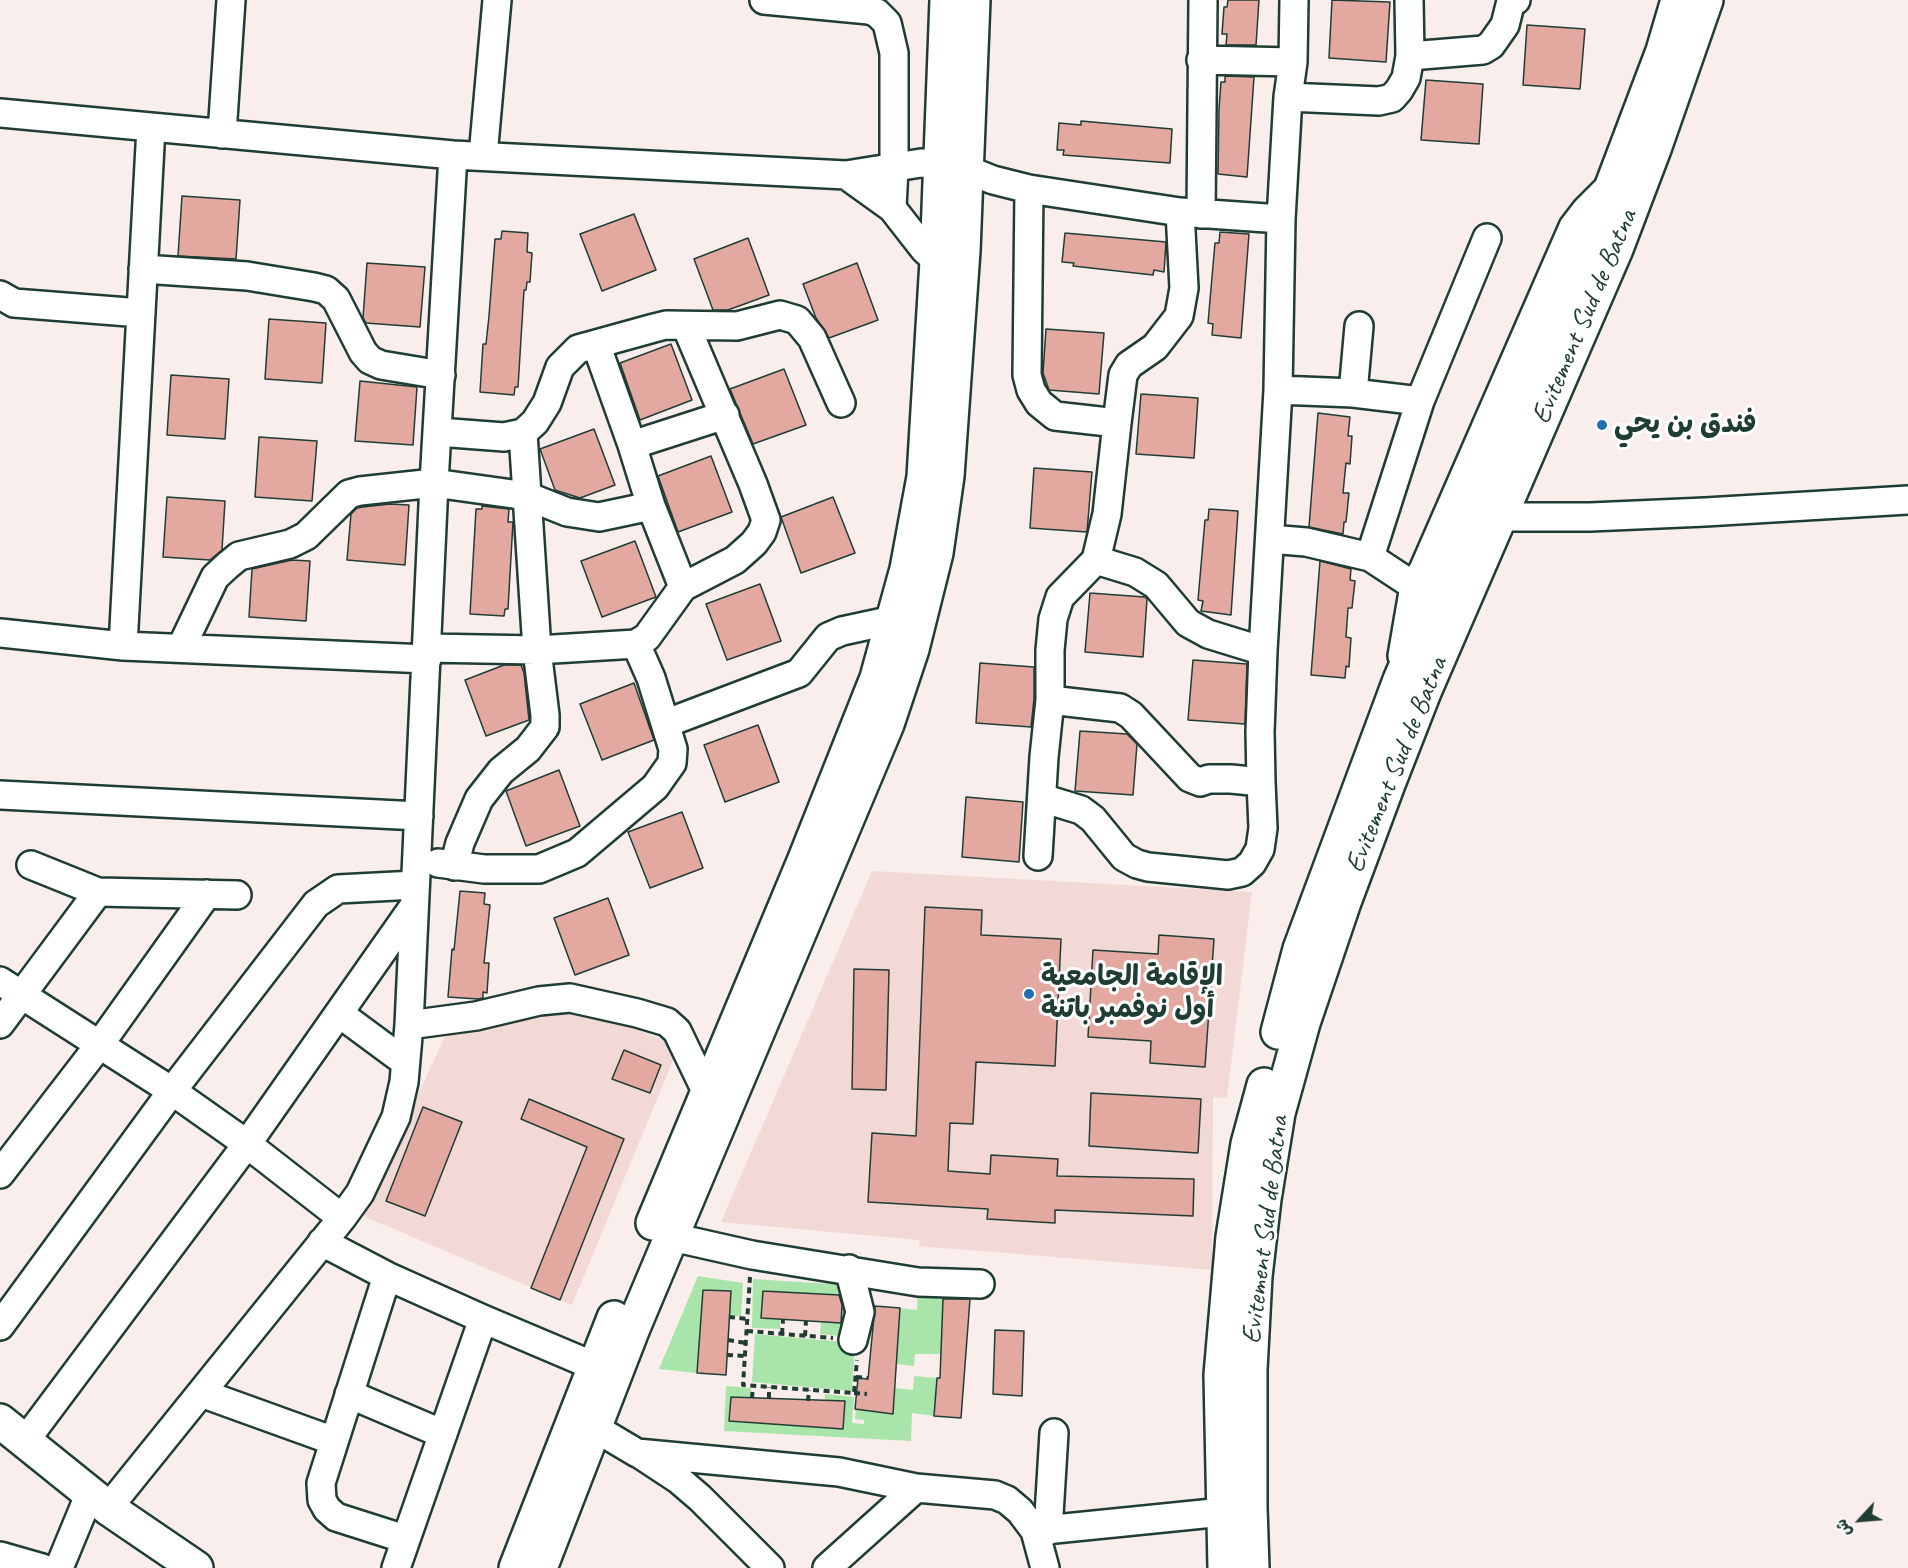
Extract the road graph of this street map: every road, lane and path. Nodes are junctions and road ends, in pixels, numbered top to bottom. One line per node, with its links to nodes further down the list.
1 (231, 0): 19 (street)
2 (497, 0): 21 (street)
3 (764, 0): 23 (street)
4 (947, 0): 22 (main road)
5 (973, 0): 22 (main road)
6 (1203, 0): 14 (street)
7 (1294, 0): 15 (street)
8 (1409, 0): 13 (street)
9 (1511, 0): 10 (street); 13 (street)
10 (1516, 0)
11 (1678, 0): 25 (main road, Evitement Sud de Batna)
12 (1706, 0): 52 (main road, Evitement Sud de Batna)
13 (1410, 56): 16 (street)
14 (1201, 60): 15 (street); 28 (street)
15 (1293, 62): 16 (street)
16 (1288, 97): 29 (street)
17 (0, 113): 18 (street)
18 (151, 127): 19 (street); 32 (street)
19 (222, 134): 20 (street)
20 (453, 155): 21 (street); 38 (street)
21 (483, 156): 24 (street)
22 (954, 167): 23 (street); 26 (street); 31 (main road)
23 (894, 168): 24 (street); 27 (street)
24 (846, 175): 27 (street)
25 (1614, 183): 56 (street); 66 (main road, Evitement Sud de Batna)
26 (1029, 189): 28 (street); 44 (street)
27 (892, 208): 31 (street)
28 (1190, 213): 29 (street); 44 (street)
29 (1281, 219): 39 (street)
30 (1486, 238): 41 (street)
31 (950, 266): 58 (main road); 92 (main road)
32 (143, 269): 34 (street); 38 (street)
33 (0, 295): 34 (street)
34 (141, 313): 61 (street)
35 (686, 326): 37 (street); 42 (street); 43 (street)
36 (1359, 326): 40 (street)
37 (596, 344): 46 (street); 47 (street)
38 (441, 375): 45 (street)
39 (1278, 390): 40 (street); 53 (street)
40 (1353, 393): 41 (street)
41 (1420, 401): 54 (street)
42 (841, 403)
43 (724, 415): 47 (street); 57 (street)
44 (1117, 423): 55 (street)
45 (438, 432): 46 (street); 48 (street)
46 (523, 433): 49 (street)
47 (632, 445): 51 (street)
48 (434, 483): 49 (street); 62 (street); 65 (street)
49 (527, 496): 51 (street); 63 (street)
50 (1908, 500): 52 (street)
51 (651, 506): 57 (street)
52 (1500, 517): 147 (main road, Evitement Sud de Batna)
53 (1270, 539): 54 (street); 64 (street)
54 (1370, 557): 56 (street)
55 (1096, 560): 64 (street); 67 (street)
56 (1414, 586): 66 (street)
57 (683, 587): 60 (street)
58 (893, 620): 68 (street); 88 (main road)
59 (0, 633): 61 (street)
60 (636, 644): 63 (street); 68 (street)
61 (123, 646): 62 (street)
62 (181, 648): 65 (street)
63 (537, 650): 65 (street); 76 (street)
64 (1263, 651): 69 (street)
65 (427, 653): 72 (street)
66 (1400, 680): 133 (main road, Evitement Sud de Batna)
67 (1050, 699): 69 (street); 71 (street)
68 (667, 723): 76 (street)
69 (1261, 782): 71 (street)
70 (0, 795): 72 (street)
71 (1042, 798): 73 (street)
72 (419, 816): 74 (street)
73 (1038, 856)
74 (416, 859): 76 (street); 80 (street)
75 (30, 865): 77 (street)
76 (454, 866)
77 (98, 892): 78 (street); 81 (street)
78 (207, 894): 79 (street); 85 (street)
79 (237, 895)
80 (414, 896): 82 (street); 84 (street); 87 (street)
81 (10, 988): 83 (street); 85 (street)
82 (340, 1014): 86 (street); 89 (street)
83 (0, 1024)
84 (409, 1025): 86 (street); 88 (street)
85 (100, 1044): 87 (street); 90 (street)
86 (405, 1062): 91 (street)
87 (172, 1091): 89 (street); 103 (street)
88 (707, 1093): 112 (main road)
89 (247, 1144): 91 (street); 126 (street)
90 (0, 1174)
91 (342, 1218): 93 (street)
92 (672, 1237): 95 (street); 112 (main road)
93 (322, 1242): 96 (street); 118 (street)
94 (849, 1269): 95 (street); 97 (street); 108 (street)
95 (755, 1270): 100 (path)
96 (387, 1276): 99 (street); 120 (street)
97 (980, 1284)
98 (729, 1317): 100 (path)
99 (483, 1319): 112 (street); 128 (street)
100 (748, 1319): 104 (path)
101 (783, 1320): 105 (path)
102 (806, 1321): 106 (path)
103 (0, 1326)
104 (747, 1331): 105 (path); 109 (path)
105 (782, 1334): 106 (path)
106 (805, 1336): 108 (path)
107 (728, 1340): 109 (path)
108 (853, 1340): 113 (path)
109 (746, 1342): 111 (path)
110 (727, 1355): 111 (path)
111 (745, 1356): 115 (path)
112 (605, 1370): 125 (main road); 142 (main road)
113 (855, 1377): 114 (path); 119 (path)
114 (868, 1378)
115 (753, 1386): 116 (path); 122 (path)
116 (769, 1387): 117 (path); 123 (path)
117 (809, 1390): 119 (path); 124 (path)
118 (201, 1393): 129 (street); 132 (street)
119 (854, 1393): 121 (path)
120 (349, 1394): 128 (street); 129 (street)
121 (867, 1394)
122 (752, 1398)
123 (769, 1398)
124 (808, 1401)
125 (595, 1428): 130 (street); 143 (main road)
126 (12, 1431): 132 (main road)
127 (1054, 1433): 134 (street)
128 (443, 1434): 135 (street)
129 (334, 1441): 135 (street)
130 (637, 1453): 131 (street); 144 (street)
131 (916, 1488): 134 (street); 145 (street)
132 (99, 1500): 139 (street); 140 (main road)
133 (1223, 1512): 134 (street); 146 (main road, Evitement Sud de Batna)
134 (1042, 1531): 137 (street)
135 (405, 1539): 141 (street)
136 (0, 1556): 138 (street)
137 (1040, 1565)
138 (42, 1568)
139 (59, 1568)
140 (196, 1568)
141 (396, 1568)
142 (516, 1568)
143 (540, 1568)
144 (770, 1568)
145 (827, 1568)
146 (1225, 1568)
147 (1252, 1568)

